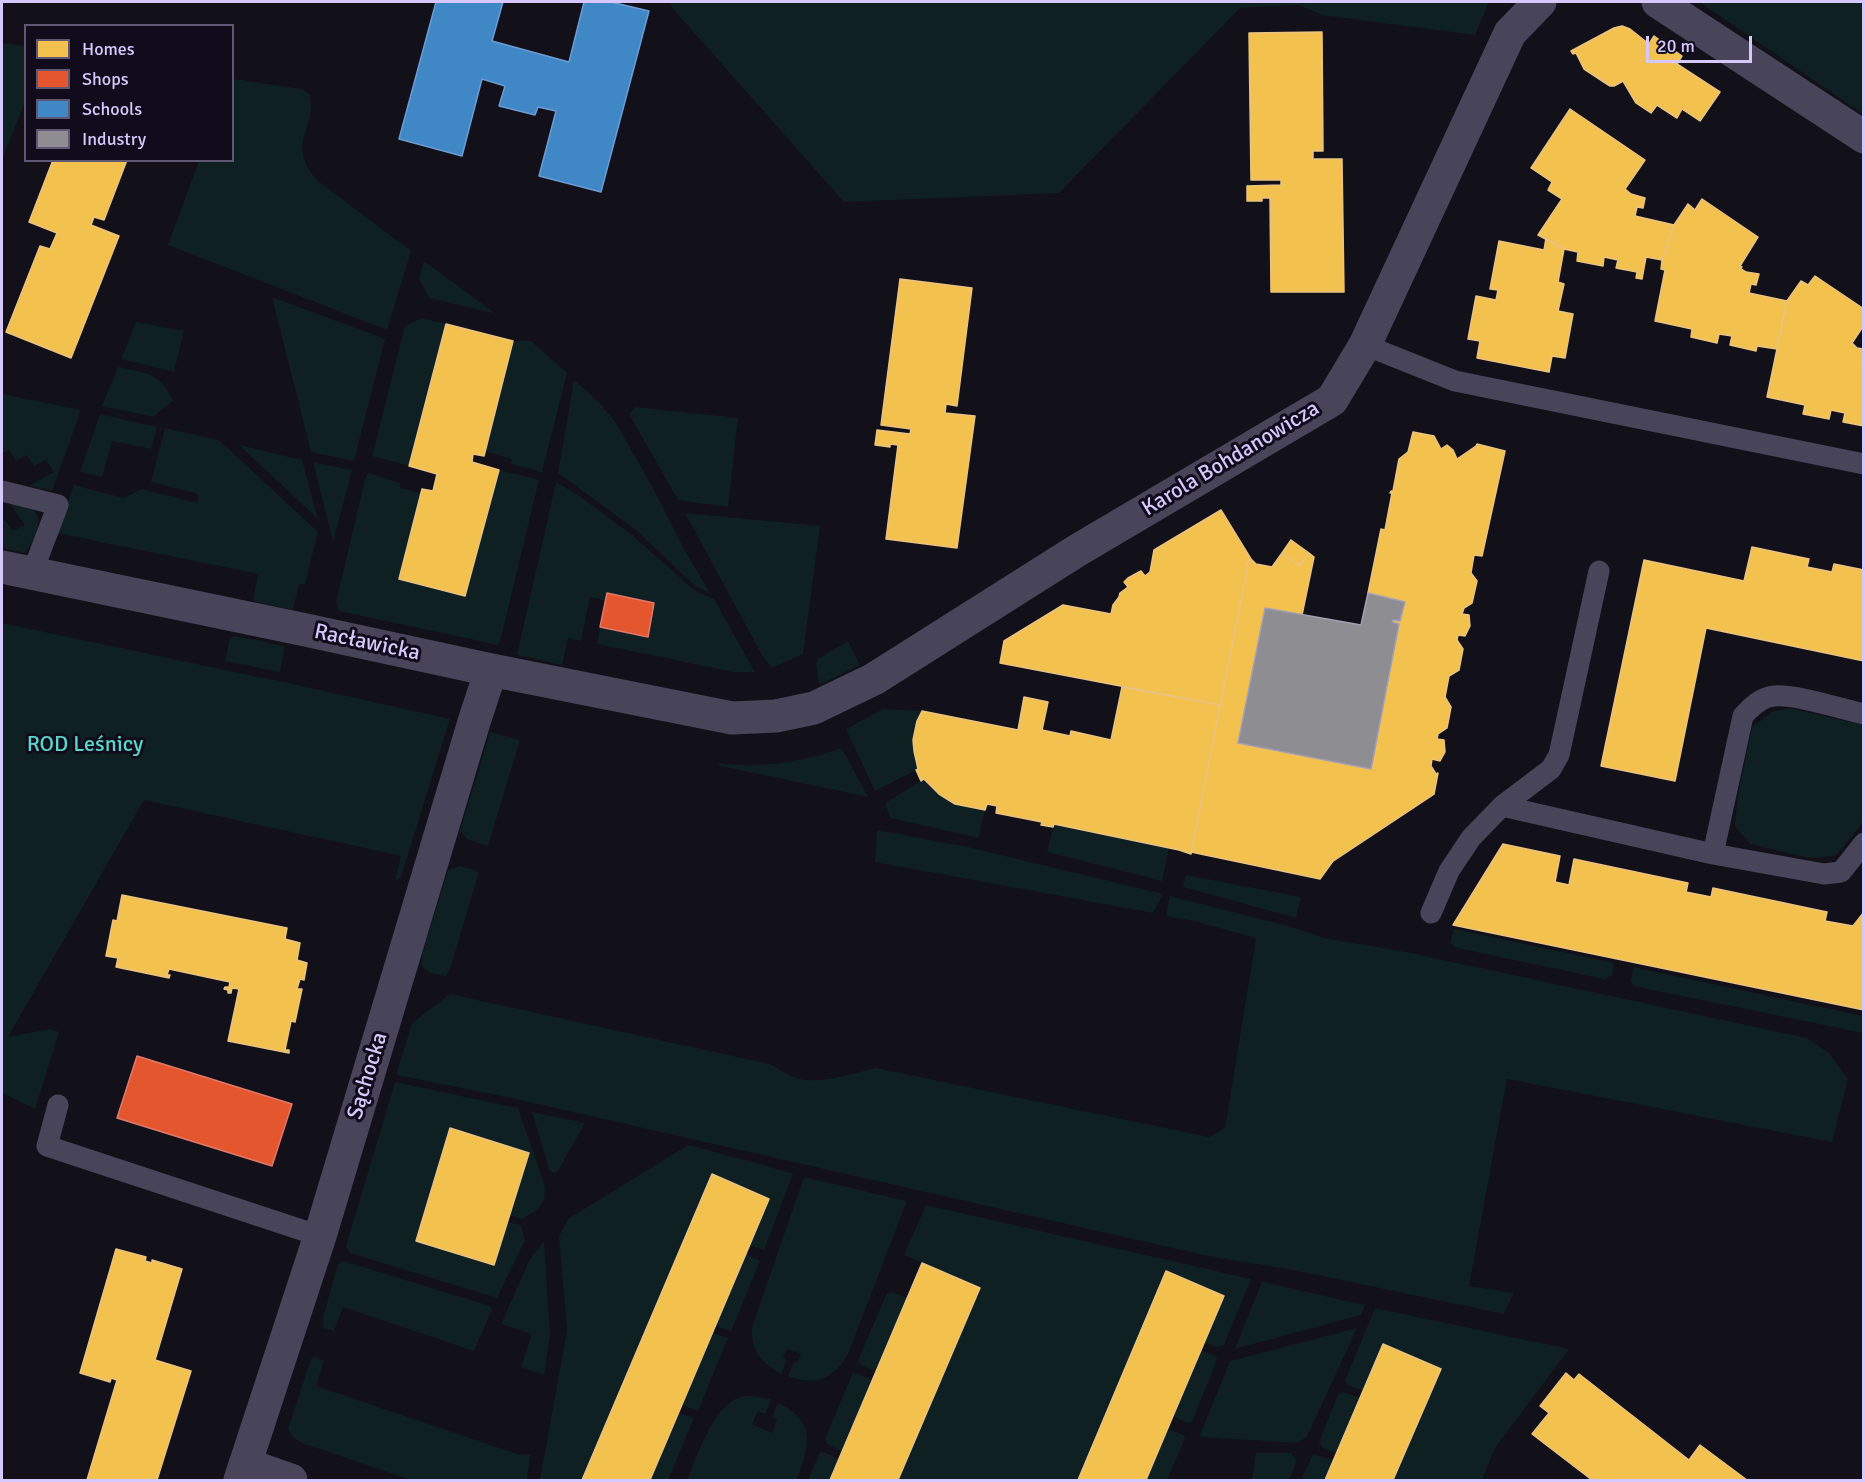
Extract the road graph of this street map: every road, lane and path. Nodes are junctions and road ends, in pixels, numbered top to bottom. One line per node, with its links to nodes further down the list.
1 (1540, 2): 4 (street, Karola Bohdanowicza)
2 (1658, 2): 3 (street)
3 (1863, 137)
4 (1365, 345): 5 (lane); 11 (street, Karola Bohdanowicza)
5 (1863, 464)
6 (2, 491): 7 (lane)
7 (17, 570): 9 (street, Racławicka)
8 (1599, 571): 12 (lane)
9 (491, 670): 11 (street, Racławicka); 17 (street, Sąchocka)
10 (1863, 714): 14 (lane)
11 (732, 718)
12 (1502, 807): 14 (lane); 15 (lane)
13 (1863, 843): 14 (lane)
14 (1713, 854)
15 (1431, 913)
16 (58, 1105): 17 (lane)
17 (320, 1236): 18 (street, Sąchocka)
18 (243, 1472): 19 (street)
19 (291, 1480)

